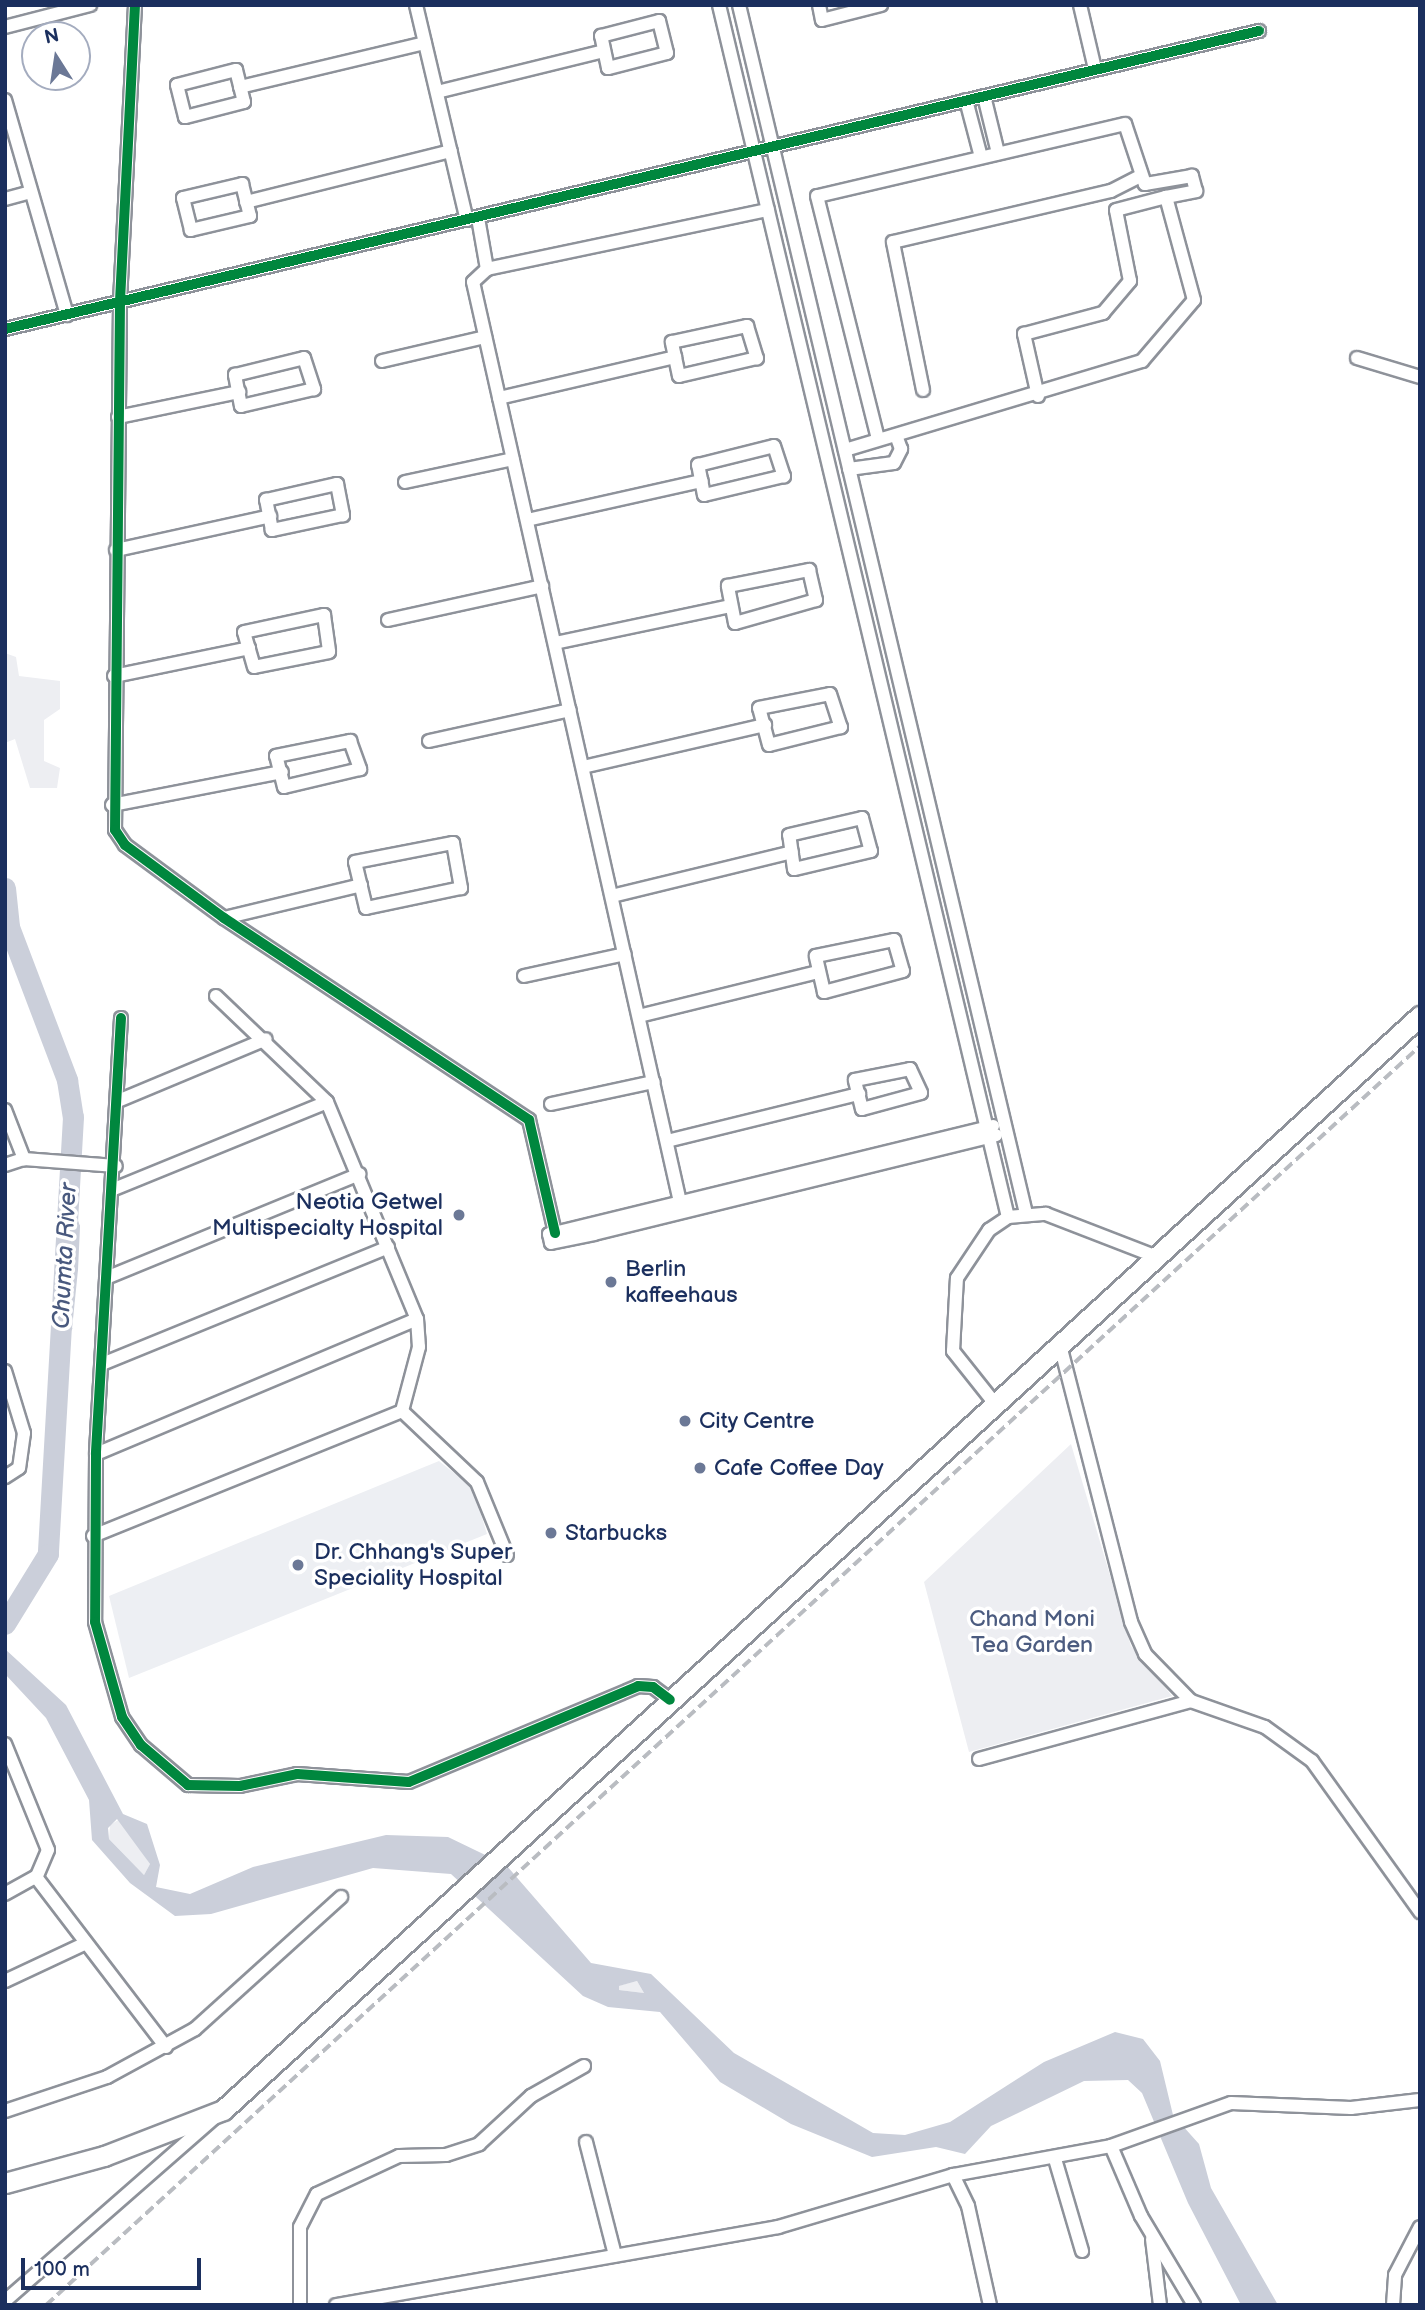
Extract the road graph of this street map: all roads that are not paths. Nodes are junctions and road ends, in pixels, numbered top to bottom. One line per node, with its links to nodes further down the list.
1 (90, 5): 9 (street)
2 (135, 5): 32 (street)
3 (416, 5): 11 (street)
4 (719, 5): 21 (street)
5 (739, 5): 19 (street)
6 (819, 5): 7 (street)
7 (881, 5)
8 (1080, 5): 13 (street)
9 (5, 27)
10 (1259, 31): 13 (street)
11 (425, 43): 14 (street); 15 (street)
12 (604, 51): 12 (street); 15 (street)
13 (1095, 69): 16 (street)
14 (240, 87): 14 (street)
15 (437, 93): 20 (street)
16 (984, 96): 18 (street); 22 (street)
17 (5, 100): 25 (street)
18 (966, 100): 19 (street); 23 (street)
19 (773, 147): 21 (street); 47 (street)
20 (451, 151): 28 (street); 30 (street)
21 (754, 151): 29 (street); 30 (street)
22 (998, 153): 23 (street); 24 (street)
23 (981, 158): 45 (street)
24 (1138, 177): 26 (street); 40 (street)
25 (27, 193): 27 (street); 33 (street)
26 (1166, 197): 42 (street); 42 (street)
27 (5, 199)
28 (246, 202): 28 (street)
29 (768, 210): 31 (street); 86 (street)
30 (472, 219): 31 (street); 32 (street)
31 (487, 269): 35 (street)
32 (120, 302): 33 (street); 44 (street)
33 (67, 315): 34 (street)
34 (5, 329)
35 (485, 337): 38 (street); 43 (street)
36 (675, 357): 36 (street); 43 (street)
37 (1357, 358): 39 (street)
38 (382, 361)
39 (1420, 377)
40 (923, 390)
41 (239, 392): 41 (street); 44 (street)
42 (1038, 396): 46 (street)
43 (499, 398): 48 (street)
44 (118, 417): 54 (street)
45 (878, 438): 46 (street); 47 (street)
46 (897, 438): 49 (street)
47 (845, 450): 49 (street)
48 (513, 459): 51 (street); 53 (street)
49 (849, 469): 85 (street)
50 (702, 481): 50 (street); 53 (street)
51 (405, 482)
52 (270, 516): 52 (street); 54 (street)
53 (527, 520): 55 (street)
54 (116, 550): 60 (street)
55 (542, 586): 57 (street); 58 (street)
56 (731, 606): 56 (street); 58 (street)
57 (388, 620)
58 (555, 643): 61 (street)
59 (249, 648): 59 (street); 60 (street)
60 (114, 676): 66 (street)
61 (570, 710): 63 (street); 64 (street)
62 (765, 725): 62 (street); 64 (street)
63 (429, 741)
64 (583, 767): 69 (street)
65 (282, 772): 65 (street); 66 (street)
66 (112, 805): 70 (street)
67 (792, 852): 67 (street); 69 (street)
68 (361, 885): 68 (street); 70 (street)
69 (612, 896): 71 (street)
70 (224, 918): 93 (street)
71 (625, 954): 73 (street); 75 (street)
72 (818, 972): 72 (street); 75 (street)
73 (524, 976)
74 (216, 996): 78 (street)
75 (639, 1016): 79 (street)
76 (1420, 1016): 97 (highway)
77 (121, 1018): 81 (street)
78 (266, 1039): 81 (street); 82 (street)
79 (654, 1082): 83 (street); 87 (street)
80 (859, 1094): 80 (street); 87 (street)
81 (118, 1101): 90 (street)
82 (327, 1102): 91 (street); 92 (street)
83 (551, 1104)
84 (5, 1110): 88 (street)
85 (1006, 1128): 86 (street); 94 (street)
86 (988, 1132): 93 (street); 95 (street)
87 (667, 1140): 93 (street)
88 (24, 1159): 89 (street); 90 (street)
89 (5, 1165)
90 (116, 1166): 92 (street)
91 (359, 1174): 96 (street); 98 (street)
92 (114, 1189): 98 (street)
93 (681, 1207)
94 (1026, 1213): 95 (street); 97 (street)
95 (1008, 1217): 103 (street)
96 (388, 1247): 99 (street); 101 (street)
97 (1157, 1257): 100 (highway)
98 (106, 1278): 101 (street)
99 (417, 1319): 104 (street); 105 (street)
100 (1060, 1345): 103 (highway); 110 (street)
101 (102, 1364): 105 (street)
102 (5, 1371): 106 (street)
103 (996, 1405): 109 (highway)
104 (402, 1411): 107 (street); 108 (street)
105 (96, 1454): 107 (street)
106 (5, 1478)
107 (93, 1536): 109 (street)
108 (507, 1555)
109 (670, 1700): 122 (highway)
110 (1191, 1701): 112 (street); 116 (street)
111 (5, 1744): 113 (street)
112 (979, 1759)
113 (36, 1877): 114 (street); 117 (street)
114 (5, 1894)
115 (341, 1897): 119 (street)
116 (1420, 1912)
117 (86, 1943): 118 (street); 119 (street)
118 (5, 1981)
119 (166, 2047): 123 (street)
120 (584, 2066): 136 (street)
121 (1420, 2100): 125 (street)
122 (223, 2110): 128 (highway); 133 (street)
123 (5, 2111)
124 (586, 2141): 132 (street)
125 (1111, 2146): 126 (street); 130 (street)
126 (1055, 2159): 127 (street); 131 (street)
127 (953, 2175): 132 (street); 138 (street)
128 (5, 2183)
129 (1420, 2227): 140 (street)
130 (1151, 2232): 135 (street); 139 (street)
131 (1082, 2251)
132 (615, 2255): 134 (street)
133 (5, 2301)
134 (375, 2301): 137 (street)
135 (1158, 2302)
136 (300, 2305)
137 (336, 2305)
138 (990, 2305)
139 (1194, 2305)
140 (1393, 2305)

